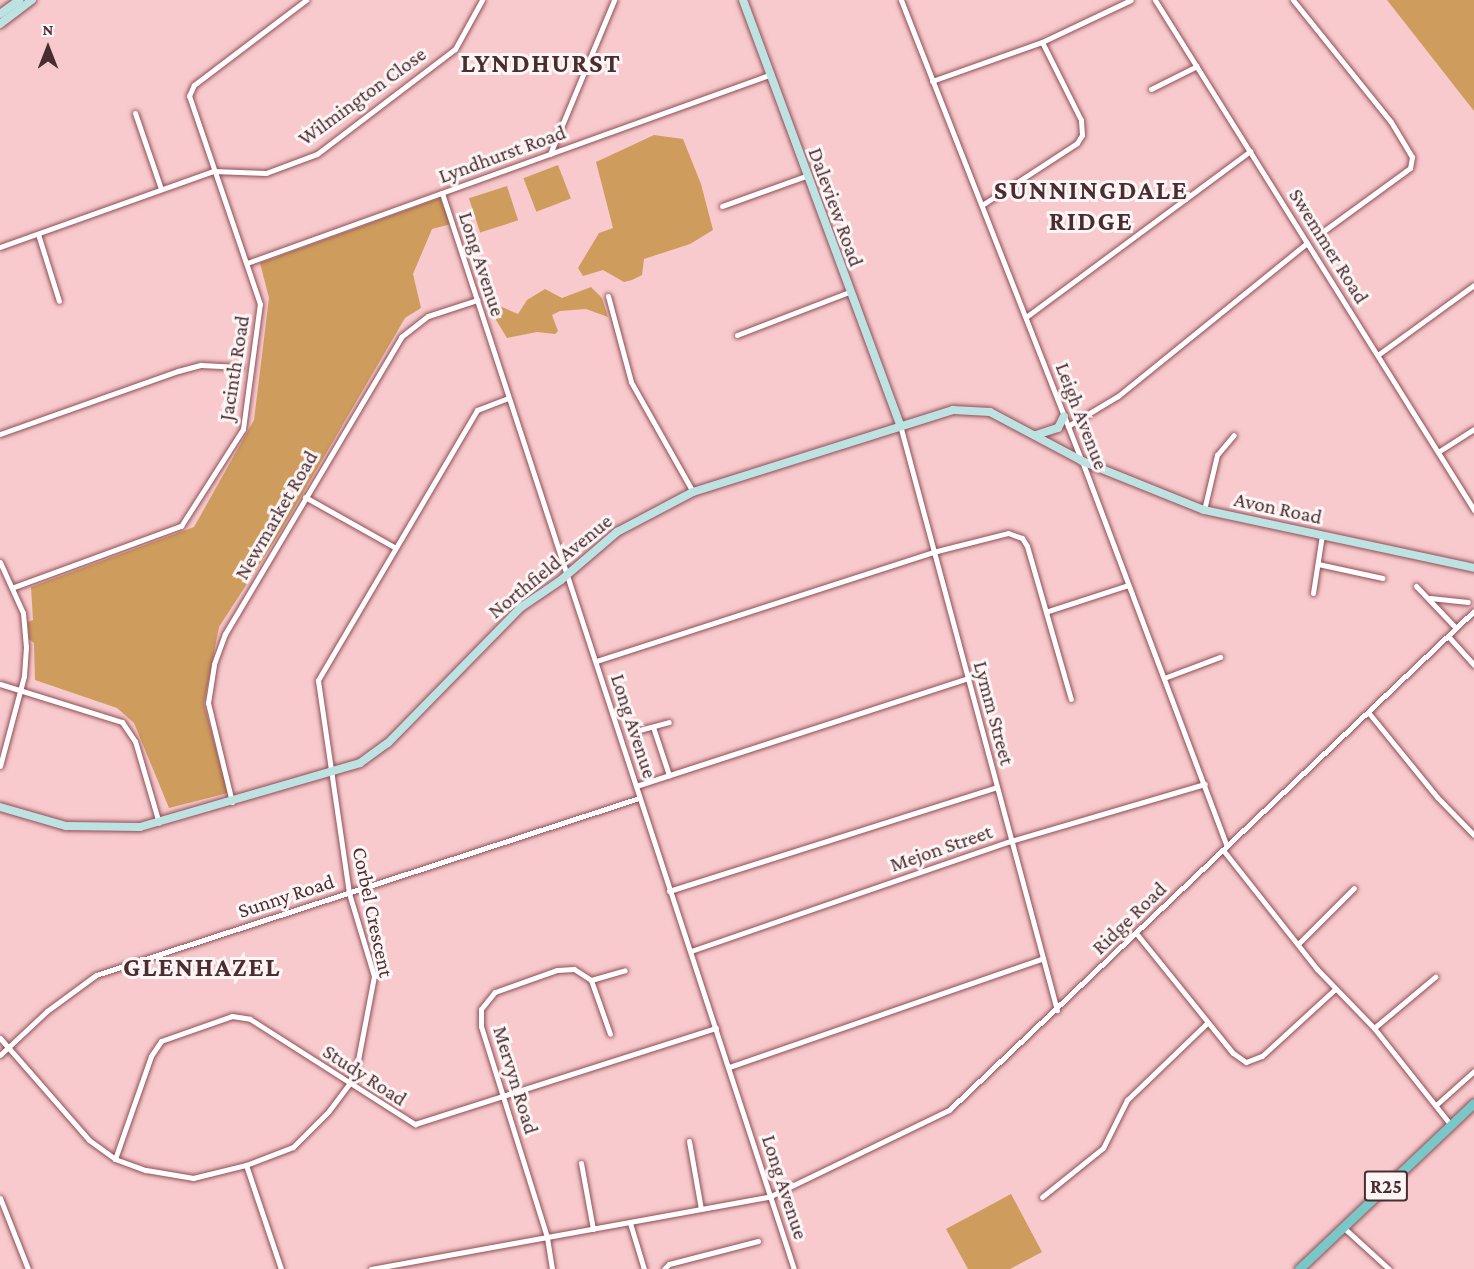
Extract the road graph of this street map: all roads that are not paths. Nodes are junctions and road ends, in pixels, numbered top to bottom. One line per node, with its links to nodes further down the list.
1 (19, 0): 11 (main road)
2 (32, 0): 12 (main road)
3 (306, 0): 21 (street)
4 (482, 0): 21 (street, Wilmington Close)
5 (614, 0): 20 (street)
6 (743, 0): 15 (main road, Daleview Road)
7 (901, 0): 16 (street, Leigh Avenue)
8 (1131, 0): 13 (street)
9 (1155, 0): 14 (street, Swemmer Road)
10 (1293, 0): 27 (street)
11 (0, 14)
12 (0, 24)
13 (1042, 42): 16 (street); 25 (street)
14 (1197, 66): 17 (street); 19 (street, Swemmer Road)
15 (769, 75): 20 (street, Lyndhurst Road); 22 (main road, Daleview Road)
16 (932, 81): 25 (street, Leigh Avenue)
17 (1151, 89)
18 (135, 113): 23 (street)
19 (1250, 151): 29 (street, Swemmer Road); 37 (street)
20 (550, 154): 24 (street, Lyndhurst Road)
21 (213, 171): 23 (street); 31 (street, Jacinth Road)
22 (806, 176): 26 (street); 33 (main road, Daleview Road)
23 (161, 189): 28 (street)
24 (442, 193): 31 (street, Lyndhurst Road); 35 (street, Long Avenue)
25 (982, 205): 37 (street, Leigh Avenue)
26 (722, 206)
27 (1325, 230)
28 (38, 234): 30 (street); 36 (street)
29 (1308, 243): 39 (street, Swemmer Road); 44 (street)
30 (0, 247)
31 (247, 263): 65 (street, Jacinth Road)
32 (1474, 285): 39 (street)
33 (849, 292): 38 (street); 43 (main road, Daleview Road)
34 (608, 296): 51 (street)
35 (477, 300): 41 (street, Long Avenue); 52 (street, Newmarket Road)
36 (59, 301)
37 (1026, 317): 42 (street, Leigh Avenue)
38 (737, 335)
39 (1379, 354): 49 (street, Swemmer Road)
40 (240, 367): 46 (street)
41 (508, 398): 56 (street, Corbel Crescent); 61 (street, Long Avenue)
42 (1064, 416): 44 (street, Leigh Avenue); 47 (main road)
43 (900, 425): 47 (main road, Northfield Avenue); 51 (main road, Northfield Avenue); 57 (street, Lymm Street)
44 (1068, 426): 50 (street, Leigh Avenue)
45 (1474, 429): 49 (street)
46 (0, 434)
47 (1035, 435): 50 (main road, Northfield Avenue)
48 (1234, 435): 53 (street)
49 (1438, 452): 54 (street, Swemmer Road)
50 (1082, 461): 53 (main road, Avon Road); 63 (street, Leigh Avenue)
51 (693, 492): 61 (main road, Northfield Avenue)
52 (305, 497): 56 (street); 92 (street, Newmarket Road)
53 (1204, 510): 55 (main road, Avon Road)
54 (1474, 510)
55 (1322, 535): 59 (street); 60 (main road, Avon Road)
56 (394, 547): 86 (street, Corbel Crescent)
57 (933, 552): 69 (street); 74 (street); 76 (street, Lymm Street)
58 (0, 562): 65 (street)
59 (1318, 564): 62 (street); 66 (street)
60 (1474, 568)
61 (567, 575): 74 (street, Long Avenue); 86 (main road, Northfield Avenue)
62 (1382, 578)
63 (1128, 585): 69 (street); 77 (street, Leigh Avenue)
64 (1416, 586): 67 (street)
65 (14, 587): 79 (street)
66 (1313, 593)
67 (1430, 598): 68 (street); 71 (street)
68 (1468, 602)
69 (1048, 611): 80 (street)
70 (1474, 611): 71 (street, Ridge Road)
71 (1456, 628): 72 (street, Ridge Road)
72 (1448, 636): 75 (street); 81 (street, Ridge Road)
73 (1220, 657): 77 (street)
74 (596, 661): 89 (street, Long Avenue)
75 (1474, 665)
76 (968, 678): 87 (street); 90 (street, Lymm Street)
77 (1164, 678): 88 (street, Leigh Avenue)
78 (0, 684): 79 (street)
79 (21, 689): 85 (street); 94 (street)
80 (1071, 699)
81 (1368, 712): 95 (street); 97 (street, Ridge Road)
82 (669, 722): 83 (street)
83 (653, 727): 84 (street); 87 (street)
84 (632, 732)
85 (0, 766)
86 (331, 773): 92 (main road, Northfield Avenue); 100 (street, Corbel Crescent)
87 (669, 775): 89 (street)
88 (1205, 784): 96 (street, Mejon Street); 97 (street, Leigh Avenue)
89 (636, 786): 91 (street, Long Avenue)
90 (996, 787): 96 (street, Lymm Street); 99 (street)
91 (639, 798): 99 (street, Long Avenue); 100 (street, Sunny Road)
92 (232, 802): 94 (main road, Northfield Avenue)
93 (0, 807): 94 (main road, Northfield Avenue)
94 (159, 823)
95 (1474, 835)
96 (1011, 841): 103 (street, Mejon Street); 104 (street, Lymm Street)
97 (1225, 848): 101 (street, Ridge Road); 102 (street, Leigh Avenue)
98 (1354, 888): 102 (street)
99 (669, 891): 103 (street, Long Avenue)
100 (349, 893): 115 (street, Sunny Road); 119 (street, Corbel Crescent)
101 (1137, 933): 109 (street, Ridge Road); 110 (street)
102 (1298, 944): 108 (street, Leigh Avenue)
103 (691, 951): 111 (street, Long Avenue)
104 (1043, 958): 109 (street, Lymm Street); 117 (street)
105 (625, 970): 107 (street)
106 (1435, 977): 112 (street)
107 (591, 980): 113 (street); 120 (street, Mervyn Road)
108 (1335, 989): 110 (street); 112 (street, Leigh Avenue)
109 (1057, 1010): 128 (street, Ridge Road)
110 (1208, 1022): 129 (street)
111 (716, 1028): 117 (street, Long Avenue); 120 (street, Study Road)
112 (1374, 1028): 122 (street, Leigh Avenue)
113 (610, 1034)
114 (0, 1038): 115 (street, Corbel Crescent)
115 (8, 1047): 116 (street, Sunny Road); 125 (street, Corbel Crescent)
116 (0, 1055)
117 (729, 1067): 128 (street, Long Avenue)
118 (1474, 1071): 122 (street)
119 (349, 1084): 120 (street, Study Road); 125 (street, Study Road); 127 (street, Corbel Crescent)
120 (504, 1096): 135 (street, Mervyn Road)
121 (1474, 1103): 123 (main road, R25)
122 (1436, 1105): 123 (street, Leigh Avenue)
123 (1451, 1125): 133 (main road, R25)
124 (689, 1141): 131 (street)
125 (115, 1159): 127 (street, Corbel Crescent)
126 (581, 1164): 134 (street)
127 (246, 1165): 139 (street)
128 (771, 1196): 131 (street, Ridge Road); 144 (street, Long Avenue)
129 (1042, 1197)
130 (0, 1198): 138 (street)
131 (701, 1209): 132 (street, Ridge Road)
132 (630, 1223): 134 (street, Ridge Road); 142 (street)
133 (1343, 1227): 145 (main road, R25); 146 (street)
134 (593, 1229): 135 (street, Ridge Road)
135 (547, 1237): 137 (street, Ridge Road); 141 (street, Mervyn Road)
136 (758, 1240): 143 (street)
137 (394, 1267): 140 (street, Ridge Road)
138 (28, 1269)
139 (281, 1269)
140 (371, 1269)
141 (552, 1269)
142 (644, 1269)
143 (664, 1269)
144 (794, 1269)
145 (1299, 1269)
146 (1389, 1269)

